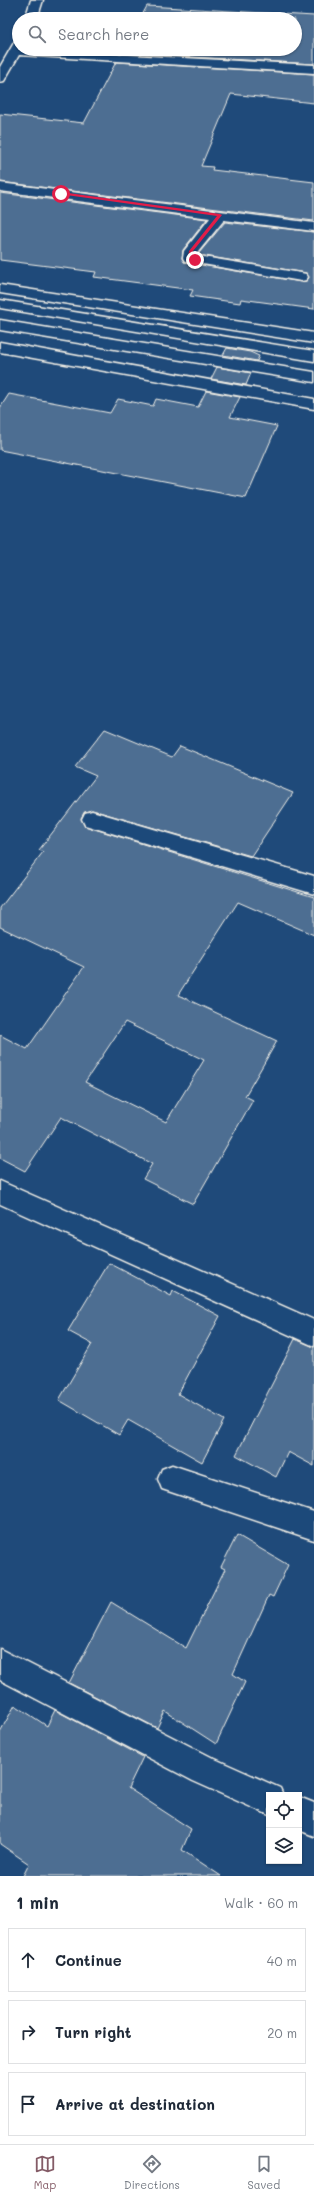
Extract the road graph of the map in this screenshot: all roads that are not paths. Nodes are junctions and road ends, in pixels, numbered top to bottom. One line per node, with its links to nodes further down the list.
1 (37, 0): 2 (street)
2 (33, 12)
3 (12, 56): 6 (street)
4 (138, 56): 5 (street)
5 (314, 69)
6 (0, 78)
7 (0, 187): 8 (street)
8 (220, 215): 9 (street); 10 (street)
9 (314, 227)
10 (302, 277)
11 (0, 289): 14 (street)
12 (0, 304): 16 (street)
13 (0, 325): 17 (street)
14 (314, 338)
15 (0, 347): 18 (street)
16 (314, 356)
17 (314, 377)
18 (314, 404)
19 (92, 819): 20 (street)
20 (314, 885)
21 (0, 1192): 22 (street)
22 (314, 1333)
23 (172, 1479): 24 (street)
24 (314, 1526)
25 (0, 1664): 26 (street)
26 (266, 1798)
27 (302, 1814): 28 (street)
28 (314, 1820)

